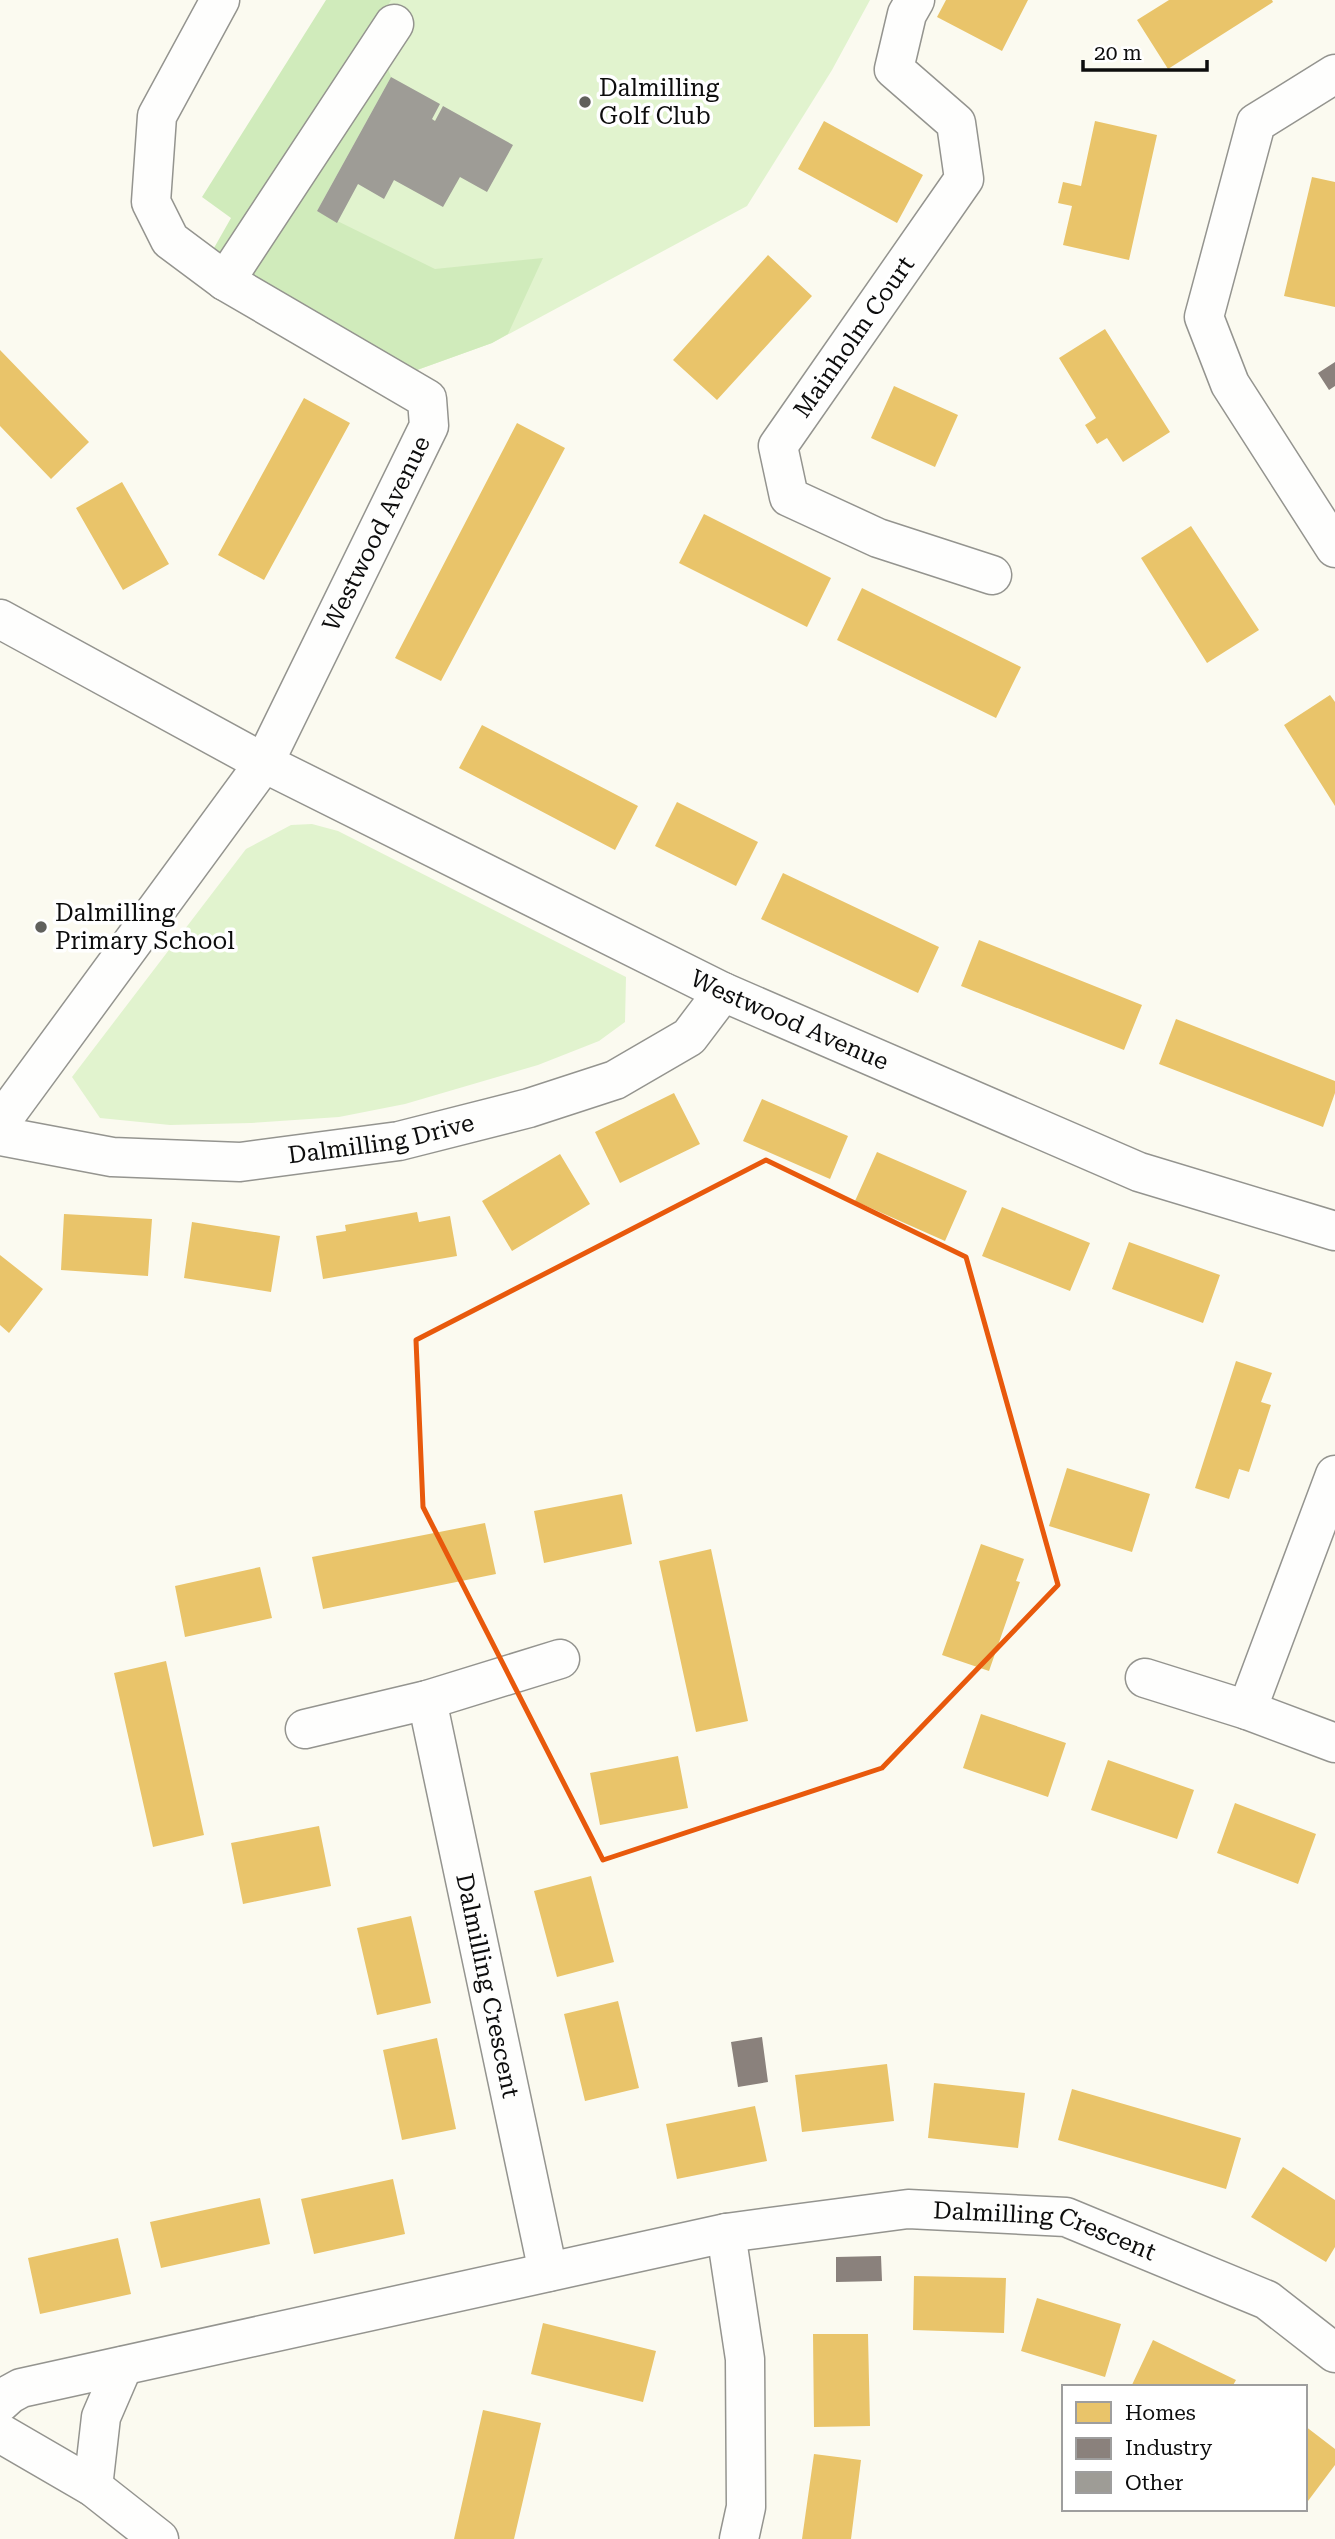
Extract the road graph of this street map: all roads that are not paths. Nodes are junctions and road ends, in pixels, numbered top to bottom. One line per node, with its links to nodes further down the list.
1 (220, 0): 5 (street)
2 (915, 0): 7 (street, Mainholm Court)
3 (394, 24): 5 (street)
4 (1335, 74): 6 (street)
5 (225, 281): 9 (street, Westwood Avenue)
6 (1335, 548)
7 (992, 575)
8 (0, 619): 9 (street, Westwood Avenue)
9 (264, 763): 10 (street, Westwood Avenue); 11 (street)
10 (723, 992): 12 (street, Dalmilling Drive); 13 (street, Westwood Avenue)
11 (0, 1123)
12 (0, 1136)
13 (1335, 1231)
14 (1335, 1475): 18 (street)
15 (559, 1659): 17 (street)
16 (1145, 1678): 18 (street)
17 (427, 1700): 19 (street); 22 (street, Dalmilling Crescent)
18 (1247, 1710): 20 (street)
19 (305, 1729)
20 (1335, 1743)
21 (726, 2233): 22 (street, Dalmilling Crescent); 23 (street, Dalmilling Crescent); 29 (street)
22 (548, 2272): 24 (street, Dalmilling Crescent)
23 (1335, 2353)
24 (123, 2366): 25 (street, Dalmilling Crescent); 27 (street)
25 (0, 2403)
26 (0, 2433): 27 (street)
27 (93, 2487): 28 (street)
28 (159, 2539)
29 (739, 2539)

